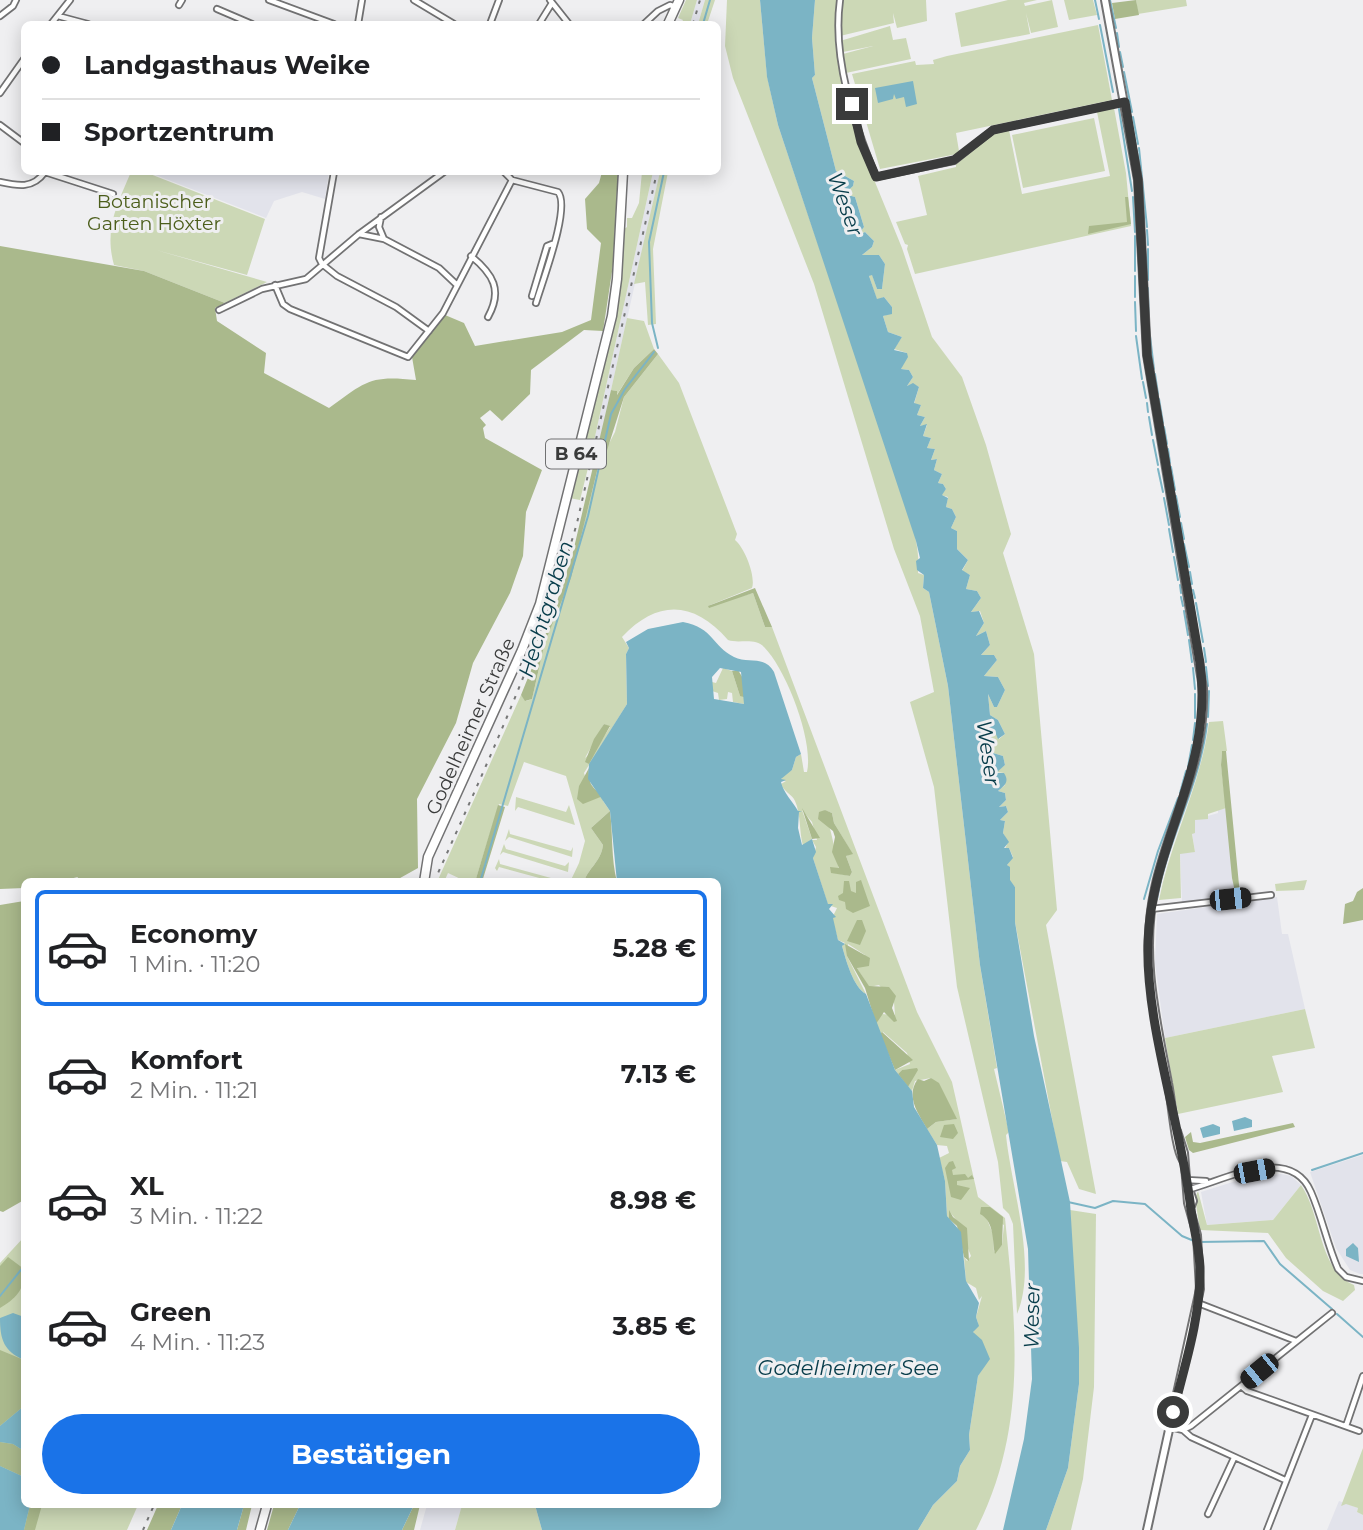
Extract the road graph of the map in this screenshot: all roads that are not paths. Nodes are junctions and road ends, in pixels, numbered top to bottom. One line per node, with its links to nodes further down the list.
1 (16, 0): 12 (street)
2 (69, 0): 13 (street)
3 (269, 0): 17 (street)
4 (362, 0): 18 (street)
5 (414, 0): 19 (street)
6 (499, 0): 20 (street)
7 (840, 0): 27 (street)
8 (1105, 0): 27 (street)
9 (551, 1): 21 (street); 22 (street)
10 (678, 3): 23 (street); 24 (main road)
11 (218, 9): 16 (street)
12 (0, 16)
13 (58, 16): 14 (street); 15 (street)
14 (54, 21)
15 (77, 21)
16 (245, 21)
17 (326, 21)
18 (358, 21)
19 (449, 21)
20 (491, 21)
21 (541, 21)
22 (567, 21)
23 (647, 21)
24 (669, 21)
25 (21, 66): 26 (street)
26 (1, 89)
27 (1125, 102): 54 (street)
28 (0, 125): 29 (street)
29 (21, 141)
30 (42, 175): 37 (street)
31 (54, 175): 38 (street)
32 (333, 175): 44 (street)
33 (440, 175): 39 (street)
34 (507, 175): 36 (street)
35 (623, 175): 52 (main road, Godelheimer Straße / B 64)
36 (512, 180): 42 (street); 43 (street)
37 (0, 182)
38 (113, 194)
39 (381, 217): 40 (street); 41 (street)
40 (359, 234): 41 (street); 44 (street)
41 (384, 239): 46 (street)
42 (553, 244): 47 (street); 48 (street)
43 (471, 256): 46 (street); 50 (street)
44 (322, 264): 45 (street); 51 (street)
45 (275, 285): 49 (street); 51 (street)
46 (457, 285): 51 (street)
47 (532, 296)
48 (536, 303)
49 (219, 310)
50 (488, 317)
51 (429, 331)
52 (425, 878)
53 (1271, 895): 54 (street)
54 (1151, 911): 56 (street)
55 (1207, 1181): 56 (street); 56 (street); 57 (street)
56 (1188, 1184): 58 (street)
57 (1363, 1281)
58 (1198, 1303): 60 (street); 65 (street)
59 (1332, 1313): 60 (street)
60 (1297, 1341): 62 (street)
61 (1363, 1376): 64 (street)
62 (1241, 1386): 63 (street); 66 (street)
63 (1312, 1415): 64 (street); 69 (street)
64 (1346, 1426): 67 (street)
65 (1170, 1427): 66 (street); 73 (street)
66 (1183, 1430): 68 (street)
67 (1359, 1431)
68 (1234, 1458): 69 (street); 71 (street)
69 (1285, 1480): 74 (street)
70 (266, 1508): 72 (main road)
71 (1208, 1514)
72 (260, 1530)
73 (1147, 1530)
74 (1267, 1530)

